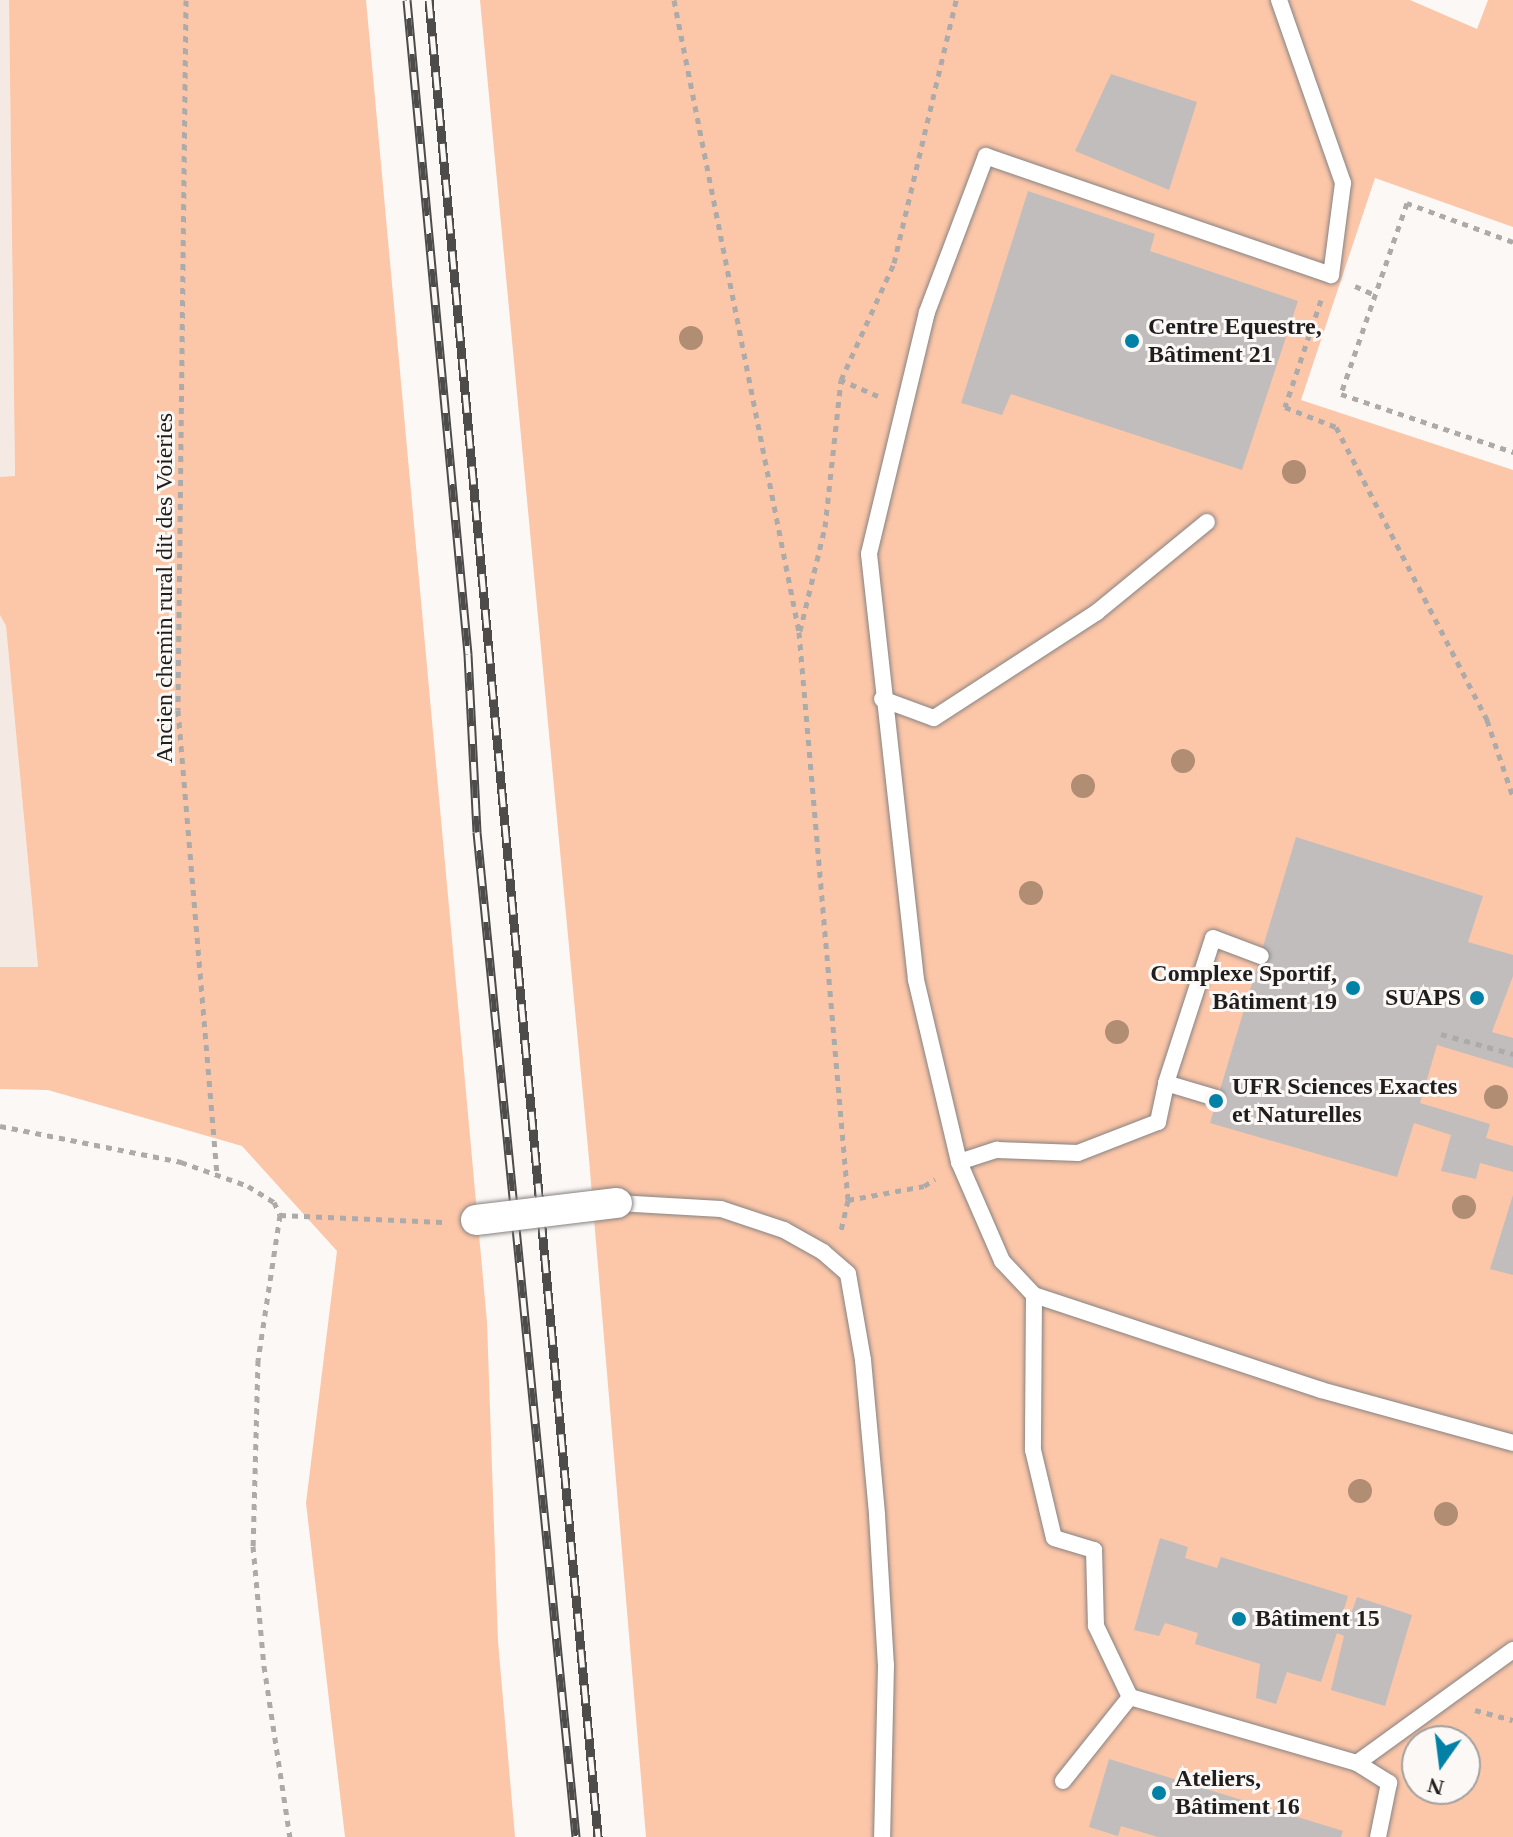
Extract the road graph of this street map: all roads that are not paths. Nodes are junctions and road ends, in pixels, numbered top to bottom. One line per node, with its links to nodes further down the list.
1 (1279, 0): 3 (lane)
2 (1207, 522): 3 (lane)
3 (882, 699): 7 (lane)
4 (1261, 956): 5 (lane)
5 (1166, 1083): 6 (lane); 7 (lane)
6 (1216, 1098)
7 (959, 1162): 10 (lane)
8 (617, 1203): 9 (street, bridge); 16 (lane)
9 (476, 1220)
10 (1034, 1295): 11 (lane); 13 (lane)
11 (1513, 1443)
12 (1513, 1650): 14 (lane)
13 (1130, 1697): 14 (lane); 15 (lane)
14 (1357, 1763): 17 (lane)
15 (1063, 1781)
16 (882, 1837)
17 (1378, 1837)

